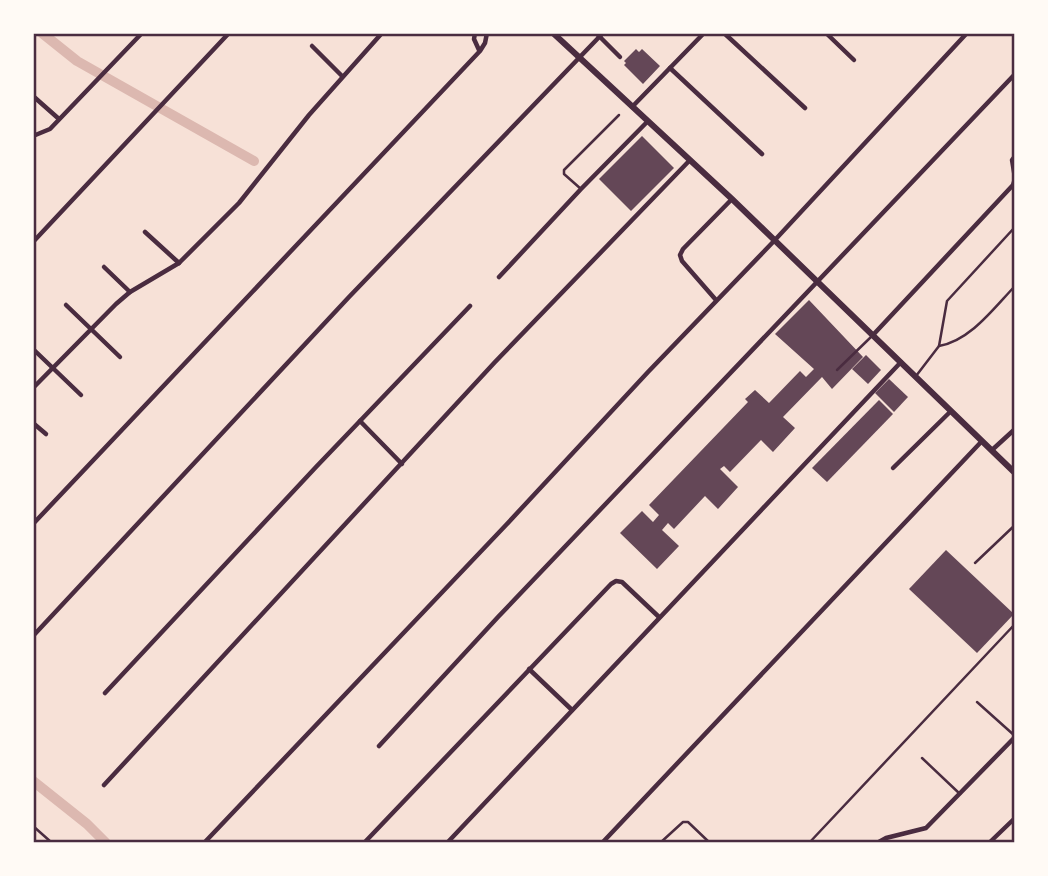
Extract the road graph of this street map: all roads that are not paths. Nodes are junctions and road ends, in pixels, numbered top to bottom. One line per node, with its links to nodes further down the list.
1 (142, 33): 24 (street)
2 (229, 33): 36 (street)
3 (382, 33): 19 (street)
4 (475, 33): 13 (street)
5 (487, 33): 13 (street)
6 (553, 33): 15 (main road)
7 (704, 33): 17 (street)
8 (724, 33): 22 (street)
9 (826, 33): 16 (street)
10 (967, 33): 35 (street)
11 (600, 35): 14 (street); 15 (street)
12 (312, 46): 19 (street)
13 (480, 51): 67 (street)
14 (620, 57)
15 (580, 59): 21 (main road); 72 (street)
16 (854, 60)
17 (670, 68): 21 (street); 27 (street)
18 (1015, 75): 40 (street)
19 (342, 76): 37 (street)
20 (33, 96): 24 (street)
21 (632, 107): 25 (main road)
22 (804, 108)
23 (619, 115): 31 (lane)
24 (59, 119): 26 (street)
25 (648, 121): 29 (main road); 31 (street)
26 (33, 136)
27 (762, 154)
28 (1015, 156): 30 (street)
29 (690, 160): 32 (main road); 64 (street)
30 (1015, 179): 47 (street)
31 (580, 189): 39 (street)
32 (732, 199): 35 (main road); 43 (street)
33 (1015, 227): 48 (lane)
34 (145, 232): 37 (street)
35 (774, 241): 40 (main road); 43 (street)
36 (33, 242)
37 (179, 263): 42 (street)
38 (104, 267): 42 (street)
39 (499, 277)
40 (819, 283): 47 (main road); 78 (street)
41 (1015, 286): 48 (lane)
42 (130, 292): 46 (street)
43 (716, 300): 85 (street)
44 (66, 304): 46 (street)
45 (470, 306): 58 (street)
46 (92, 328): 50 (street); 52 (street)
47 (873, 335): 51 (main road); 53 (lane)
48 (939, 346): 54 (lane)
49 (33, 349): 52 (street)
50 (120, 357)
51 (901, 362): 54 (main road); 70 (street)
52 (53, 368): 55 (street); 56 (street)
53 (837, 370)
54 (916, 376): 57 (main road)
55 (33, 388)
56 (82, 394)
57 (951, 411): 62 (main road); 65 (street)
58 (360, 421): 64 (street); 74 (street)
59 (33, 423): 61 (street)
60 (1015, 429): 63 (street)
61 (46, 434)
62 (982, 441): 63 (main road); 88 (street)
63 (992, 450): 66 (main road)
64 (402, 464): 80 (street)
65 (893, 468)
66 (1015, 472)
67 (33, 524)
68 (1015, 525): 69 (lane)
69 (975, 563)
70 (659, 617): 73 (street); 76 (street)
71 (1015, 624): 91 (lane)
72 (33, 636)
73 (529, 669): 76 (street); 86 (street)
74 (105, 694)
75 (977, 702): 77 (lane)
76 (572, 710): 87 (street)
77 (1015, 737): 81 (street)
78 (379, 746)
79 (922, 758): 81 (lane)
80 (104, 785)
81 (960, 793): 92 (street)
82 (1015, 818): 93 (street)
83 (33, 826): 84 (lane)
84 (51, 842)
85 (204, 843)
86 (364, 843)
87 (447, 843)
88 (602, 843)
89 (660, 843): 90 (lane)
90 (710, 843)
91 (809, 843)
92 (877, 843)
93 (989, 843)

